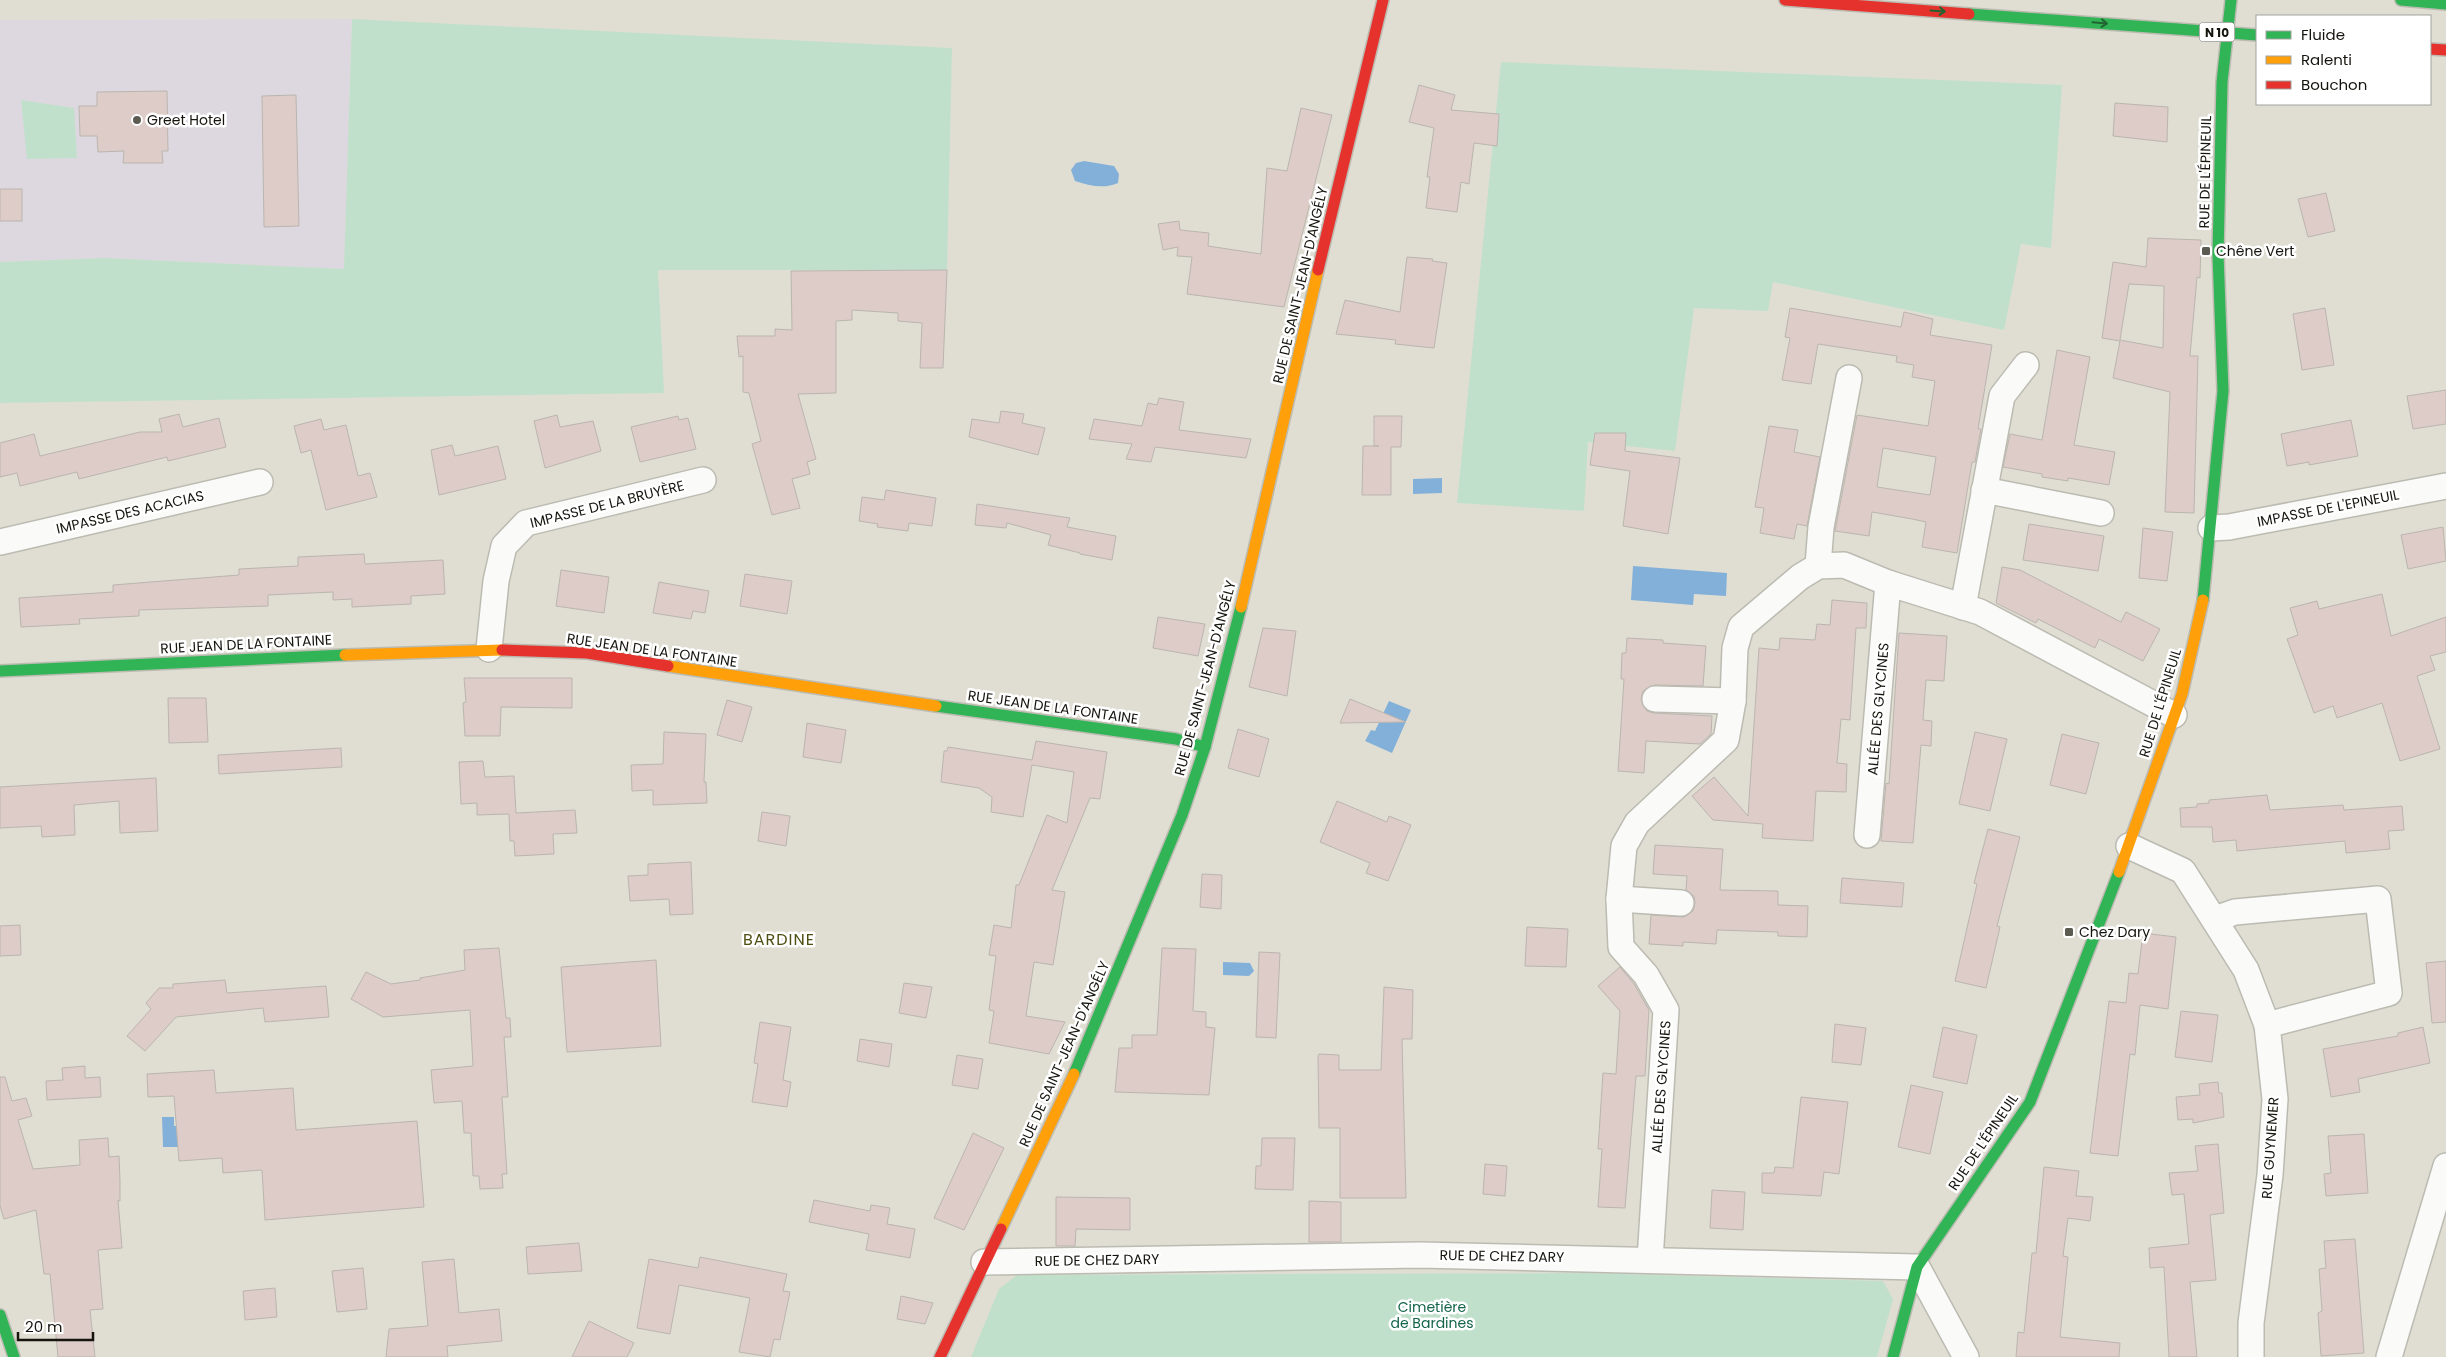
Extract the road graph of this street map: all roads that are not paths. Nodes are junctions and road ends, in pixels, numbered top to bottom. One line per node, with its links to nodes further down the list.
1 (1384, 0): 26 (main road, RUE DE SAINT-JEAN-D'ANGÉLY)
2 (1785, 0): 6 (main road, N 10, one-way to 6, bridge)
3 (2231, 0): 16 (main road, RUE DE L'ÉPINEUIL)
4 (2401, 0): 5 (main road)
5 (2446, 4)
6 (2256, 36)
7 (2431, 49): 8 (main road)
8 (2446, 50)
9 (2026, 365): 14 (street)
10 (1849, 378): 18 (street)
11 (703, 480): 21 (street, IMPASSE DE LA BRUYÈRE)
12 (260, 482): 17 (street, IMPASSE DES ACACIAS)
13 (2446, 486): 16 (street, IMPASSE DE L'EPINEUIL)
14 (1984, 490): 15 (street); 20 (street)
15 (2101, 513)
16 (2211, 528): 25 (main road, RUE DE L'ÉPINEUIL)
17 (0, 542)
18 (1818, 566): 19 (street); 24 (street, ALLÉE DES GLYCINES)
19 (1888, 583): 20 (street); 27 (street, ALLÉE DES GLYCINES)
20 (1963, 607): 25 (street)
21 (489, 648): 22 (main road, RUE JEAN DE LA FONTAINE); 26 (main road, RUE JEAN DE LA FONTAINE)
22 (0, 671)
23 (1655, 699): 24 (street)
24 (1733, 701): 29 (street, ALLÉE DES GLYCINES)
25 (2174, 715): 28 (main road, RUE DE L'ÉPINEUIL)
26 (1205, 747): 35 (main road, RUE DE SAINT-JEAN-D'ANGÉLY)
27 (1867, 835)
28 (2129, 846): 31 (street, RUE GUYNEMER); 36 (main road, RUE DE L'ÉPINEUIL)
29 (1620, 899): 30 (street); 34 (street, ALLÉE DES GLYCINES)
30 (1681, 903)
31 (2215, 919): 32 (street, RUE GUYNEMER); 32 (street)
32 (2267, 1025): 42 (street, RUE GUYNEMER)
33 (2446, 1166): 43 (street)
34 (1650, 1260): 35 (street, RUE DE CHEZ DARY); 36 (street, RUE DE CHEZ DARY)
35 (984, 1262): 39 (main road, RUE DE SAINT-JEAN-D'ANGÉLY)
36 (1917, 1267): 40 (main road, RUE DE L'ÉPINEUIL); 41 (street)
37 (0, 1315): 38 (main road)
38 (14, 1357)
39 (940, 1357)
40 (1893, 1357)
41 (1966, 1357)
42 (2250, 1357)
43 (2388, 1357)

